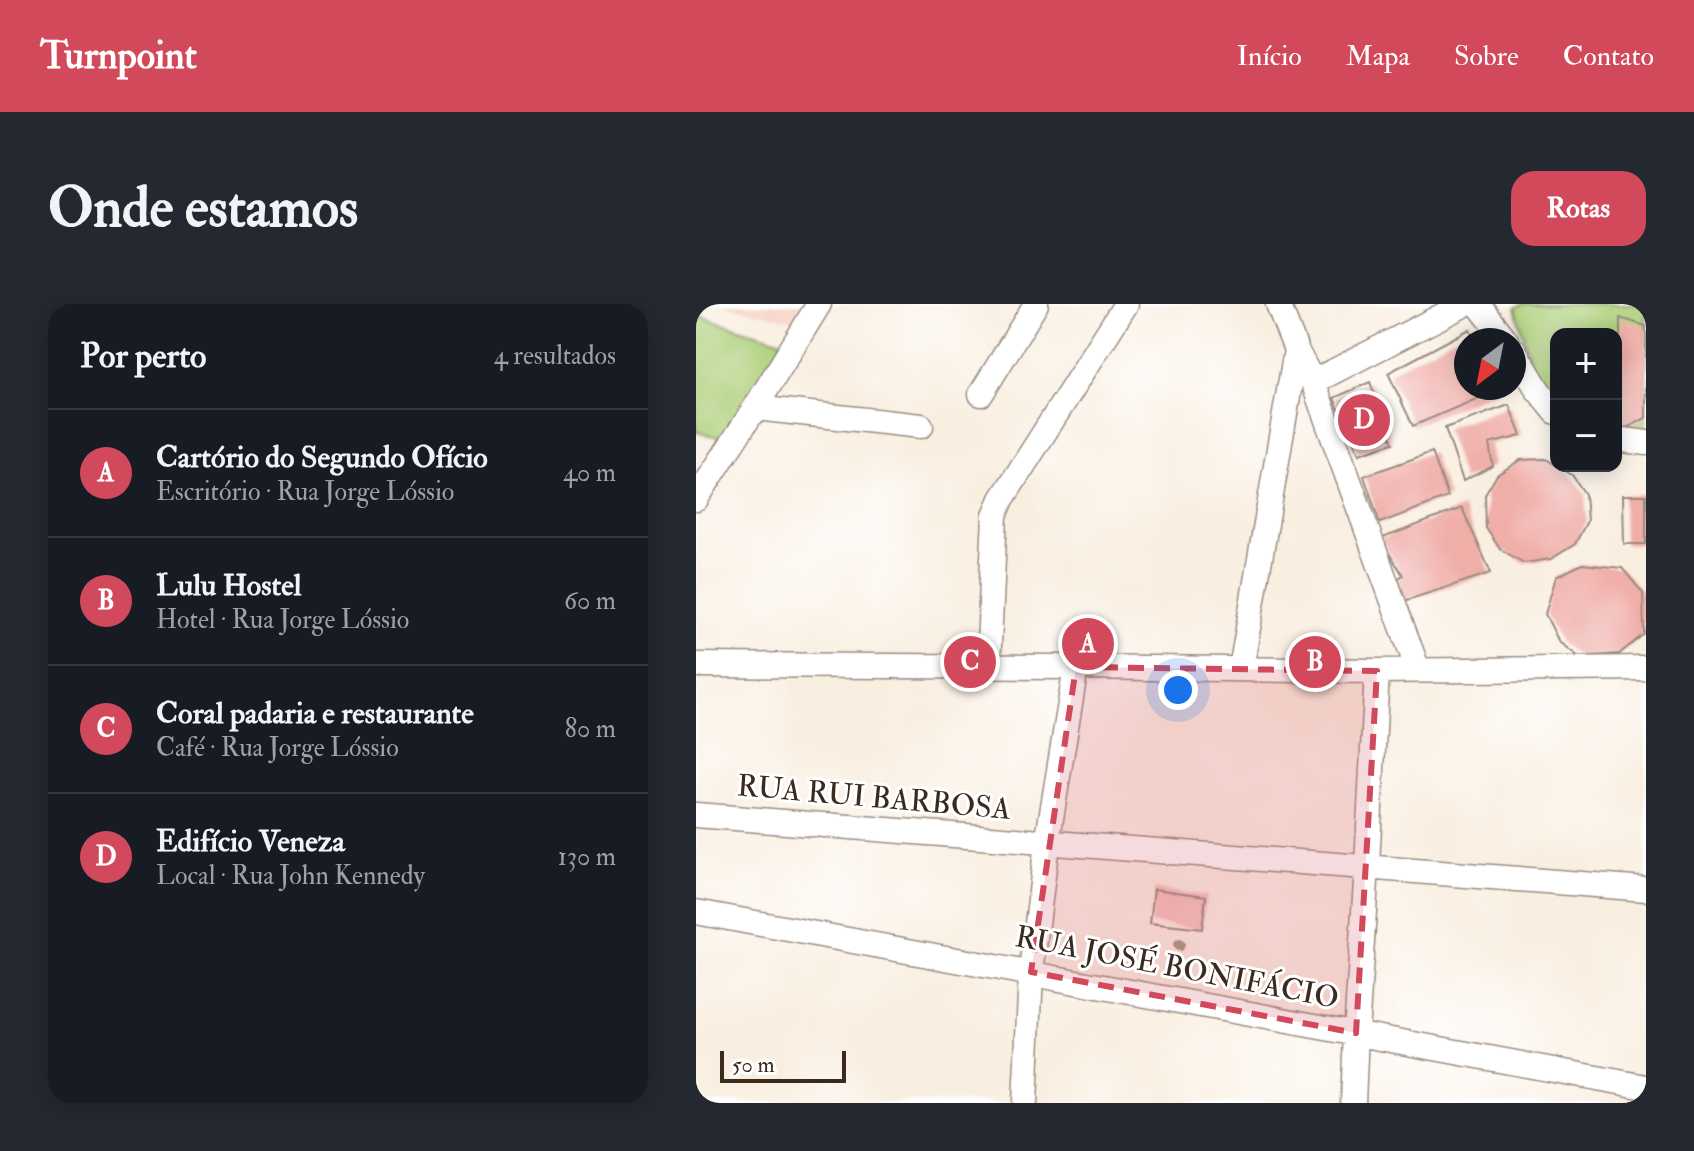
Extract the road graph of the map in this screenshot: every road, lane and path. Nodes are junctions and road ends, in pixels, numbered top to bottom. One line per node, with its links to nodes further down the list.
1 (819, 304): 13 (street)
2 (1036, 304): 11 (street)
3 (1126, 304): 19 (street)
4 (1278, 304): 8 (street)
5 (1465, 304): 10 (street)
6 (1478, 304): 7 (street)
7 (1497, 328)
8 (1296, 350): 10 (street); 22 (street)
9 (1526, 370): 12 (street)
10 (1313, 382): 23 (street)
11 (981, 394)
12 (1550, 405)
13 (755, 408): 14 (street); 17 (street)
14 (921, 426)
15 (1622, 440): 16 (street)
16 (1646, 443)
17 (696, 499)
18 (696, 665): 19 (street)
19 (988, 667): 20 (street)
20 (1076, 667): 22 (street); 26 (street)
21 (1646, 668): 23 (street)
22 (1241, 669): 24 (street)
23 (1418, 670): 24 (street)
24 (1377, 671): 27 (street)
25 (696, 815): 26 (street, RUA RUI BARBOSA)
26 (1047, 843): 27 (street, RUA RUI BARBOSA); 30 (street)
27 (1367, 866): 28 (street, RUA RUI BARBOSA); 31 (street)
28 (1646, 889)
29 (696, 912): 30 (street, RUA JOSÉ BONIFÁCIO)
30 (1031, 972): 31 (street, RUA JOSÉ BONIFÁCIO); 33 (street)
31 (1356, 1033): 32 (street, RUA JOSÉ BONIFÁCIO); 34 (street)
32 (1646, 1087)
33 (1025, 1103)
34 (1353, 1103)

